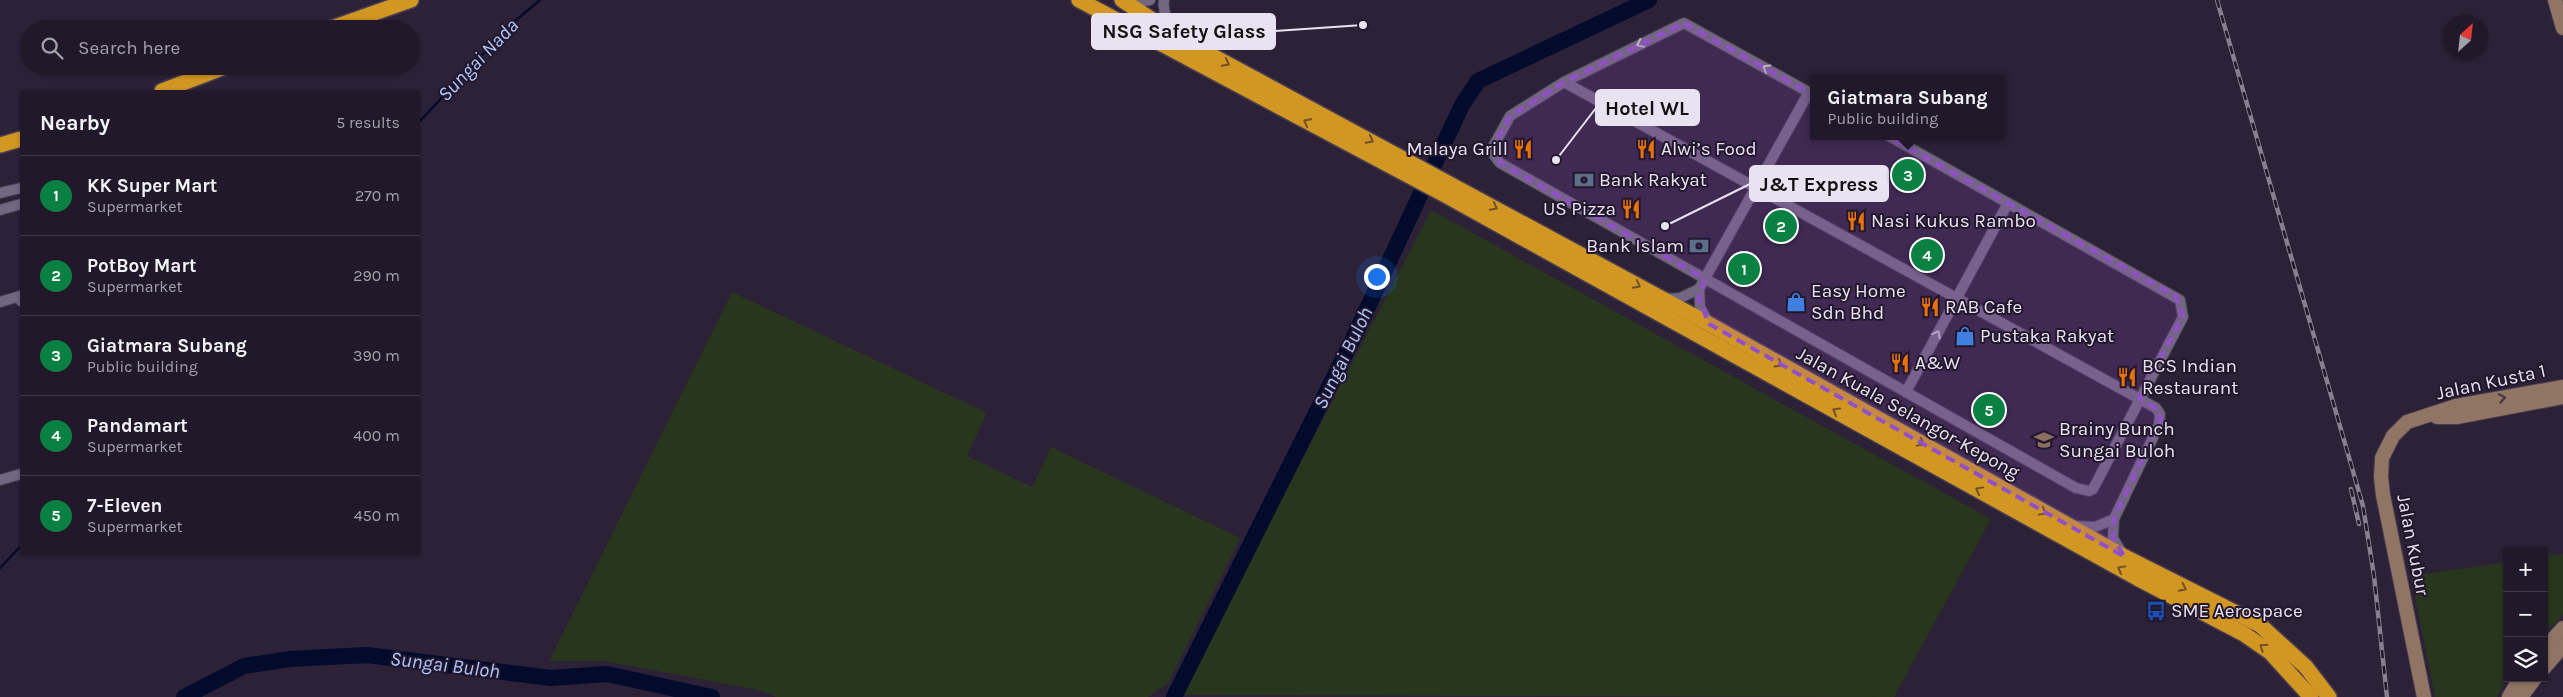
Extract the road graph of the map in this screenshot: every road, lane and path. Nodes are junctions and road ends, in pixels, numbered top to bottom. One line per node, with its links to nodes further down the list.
1 (411, 0): 8 (highway)
2 (1079, 0): 11 (highway)
3 (1101, 0): 11 (highway)
4 (1150, 0): 7 (street)
5 (1164, 0): 10 (street)
6 (2555, 0): 9 (street)
7 (1126, 2): 10 (highway)
8 (354, 20)
9 (2563, 28)
10 (1183, 40): 20 (highway, one-way to 20)
11 (1164, 46): 20 (highway, one-way to 11)
12 (204, 75): 14 (highway)
13 (1564, 82): 15 (street, one-way to 13); 22 (street); 28 (street)
14 (165, 90)
15 (1810, 92)
16 (1810, 96): 22 (street)
17 (20, 139): 19 (highway)
18 (1896, 140): 25 (street)
19 (0, 145)
20 (1416, 172): 23 (highway)
21 (20, 188): 24 (street)
22 (1756, 188): 28 (street); 31 (street)
23 (1448, 190): 32 (highway, Jalan Kuala Selangor-Kepong, one-way to 32); 50 (highway, Jalan Kuala Selangor-Kepong, one-way to 23)
24 (0, 193)
25 (2008, 203): 31 (street); 37 (street)
26 (20, 204): 27 (street)
27 (0, 210)
28 (1704, 279): 29 (street); 36 (street)
29 (1699, 289): 32 (street); 34 (street)
30 (20, 298): 33 (street)
31 (1957, 298): 36 (street, one-way to 31); 37 (street)
32 (1663, 299): 34 (highway, Jalan Kuala Selangor-Kepong)
33 (0, 302)
34 (1709, 324): 43 (highway, Jalan Kuala Selangor-Kepong, one-way to 43)
35 (2563, 386): 39 (street, Jalan Kusta 1, one-way to 35)
36 (1906, 392): 37 (street)
37 (2139, 398): 42 (street)
38 (2563, 398): 39 (street, Jalan Kusta 1)
39 (2421, 418): 57 (street, Jalan Kubur)
40 (20, 474): 41 (street)
41 (0, 480)
42 (2114, 519): 43 (street); 44 (street)
43 (2069, 526): 44 (highway, Jalan Kuala Selangor-Kepong)
44 (2125, 557): 45 (highway, Jalan Kuala Selangor-Kepong, one-way to 45)
45 (2260, 625): 55 (highway, Jalan Kuala Selangor-Kepong); 56 (highway)
46 (2563, 628): 47 (street)
47 (2548, 645)
48 (2563, 646): 49 (street)
49 (2548, 663)
50 (2298, 680): 53 (highway); 54 (highway, Jalan Kuala Selangor-Kepong)
51 (2526, 682): 58 (street)
52 (2528, 682): 59 (street)
53 (2306, 697)
54 (2311, 697)
55 (2329, 697)
56 (2340, 697)
57 (2424, 697)
58 (2509, 697)
59 (2521, 697)

